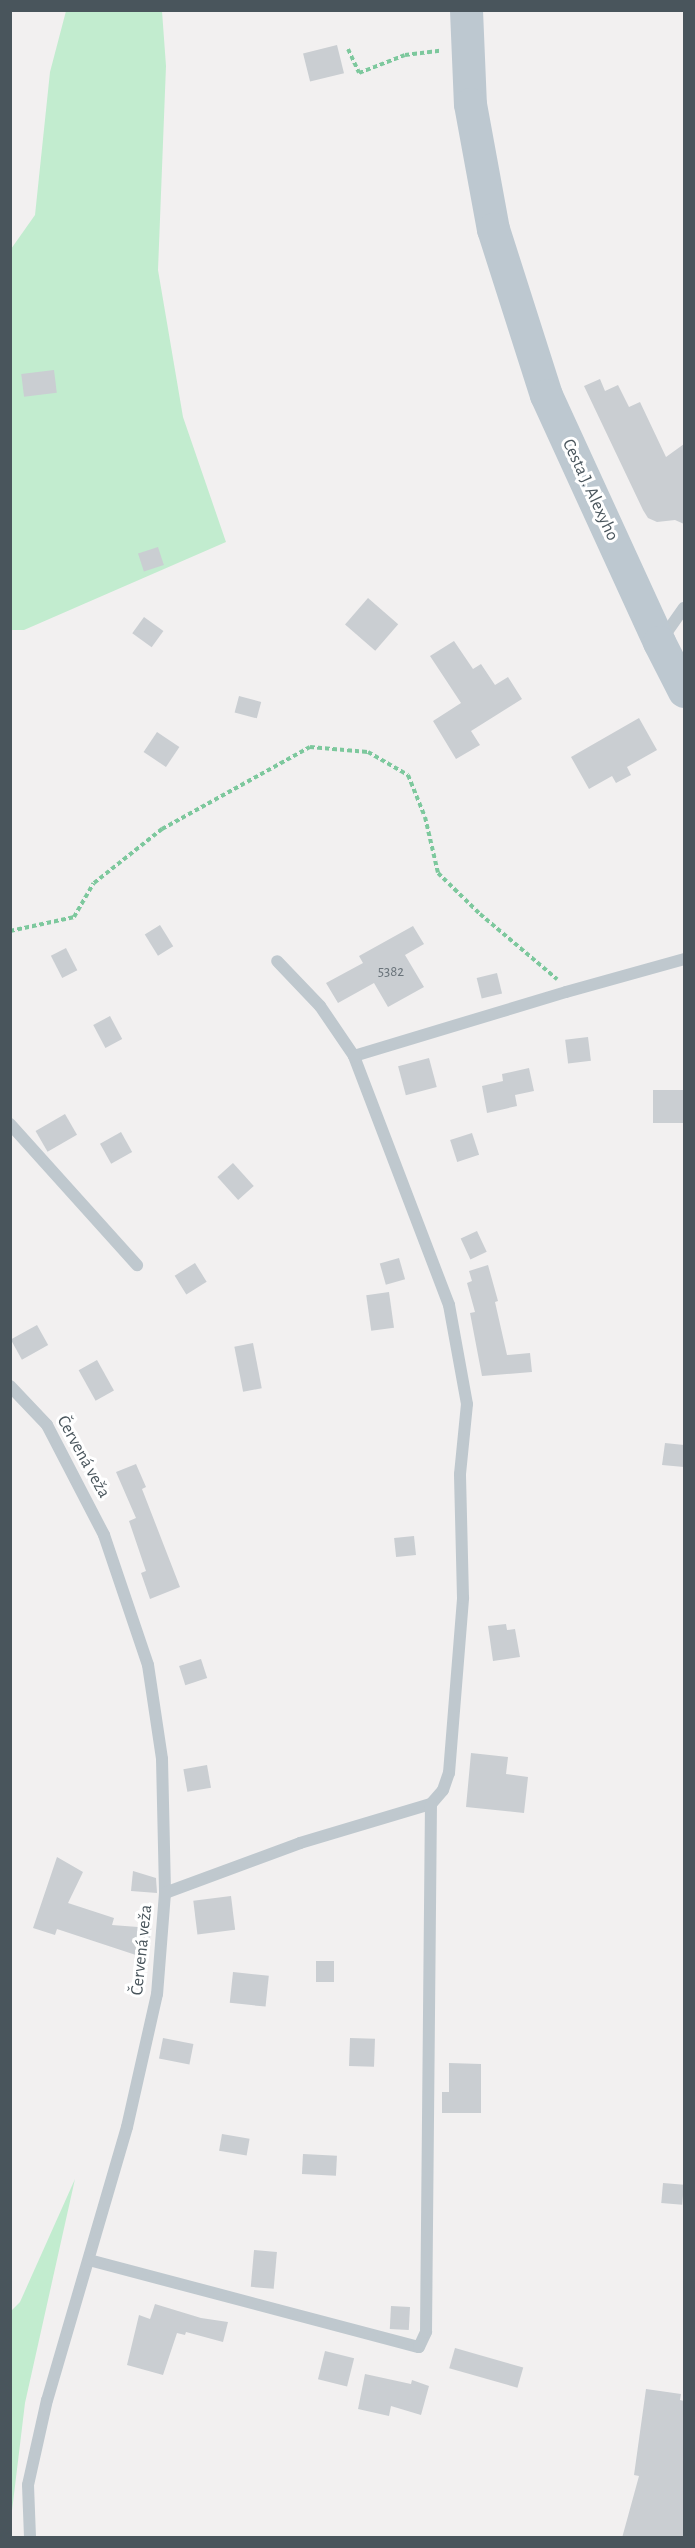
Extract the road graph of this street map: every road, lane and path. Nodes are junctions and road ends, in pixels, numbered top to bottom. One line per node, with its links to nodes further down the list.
1 (466, 10): 2 (main road, Cesta J. Alexyho)
2 (468, 48): 3 (path); 5 (main road, Cesta J. Alexyho)
3 (348, 49)
4 (684, 608): 5 (lane)
5 (659, 642): 6 (main road, Cesta J. Alexyho)
6 (684, 691)
7 (10, 931): 10 (path)
8 (684, 959): 10 (lane)
9 (277, 961): 11 (lane)
10 (566, 992): 11 (lane)
11 (354, 1056): 15 (lane)
12 (10, 1124): 13 (lane)
13 (137, 1265)
14 (10, 1386): 16 (lane, Červená veža)
15 (431, 1804): 16 (lane); 17 (lane)
16 (165, 1893): 17 (lane, Červená veža)
17 (89, 2260): 18 (lane, Červená veža)
18 (30, 2538)

